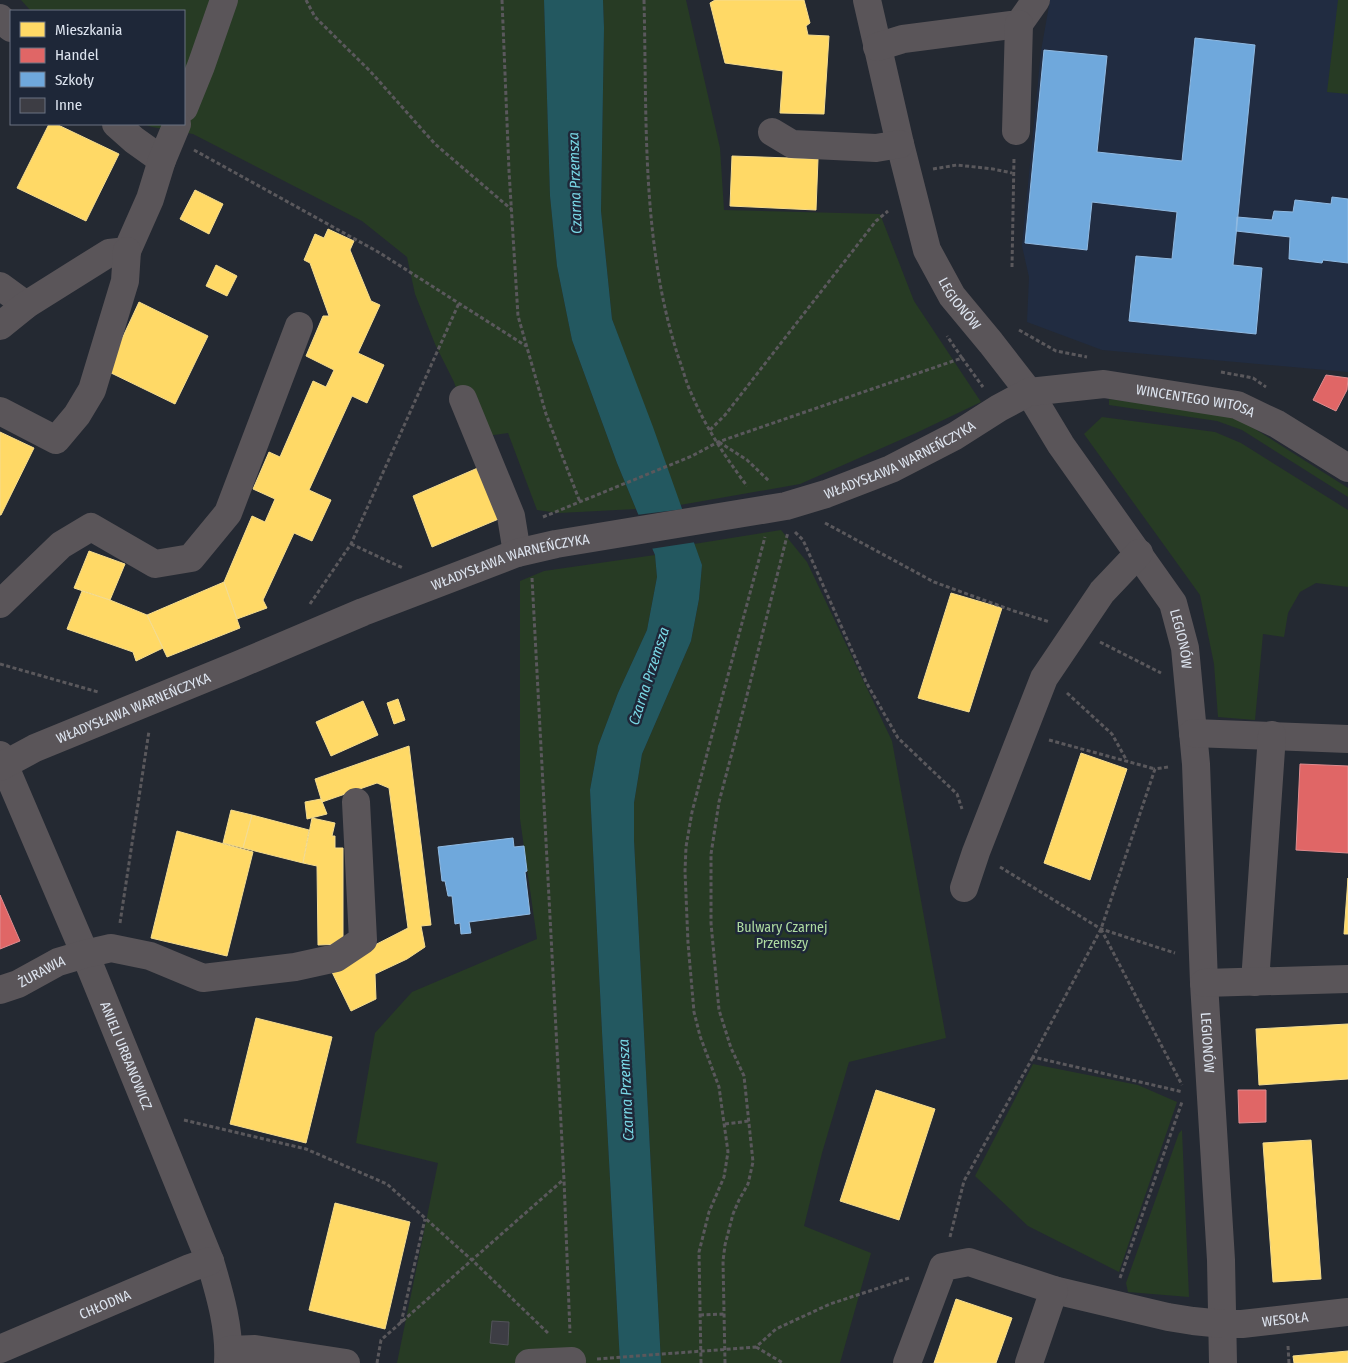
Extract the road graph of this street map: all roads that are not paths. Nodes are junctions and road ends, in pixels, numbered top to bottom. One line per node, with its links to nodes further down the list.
1 (224, 0): 8 (street)
2 (1036, 0): 5 (street)
3 (873, 2): 7 (street, LEGIONÓW)
4 (0, 18): 6 (street)
5 (1019, 24): 7 (street); 10 (street)
6 (10, 27)
7 (877, 47): 13 (street, LEGIONÓW)
8 (185, 106)
9 (117, 125): 12 (street)
10 (1016, 131)
11 (772, 132): 13 (street)
12 (170, 141): 14 (street)
13 (900, 144): 19 (street, LEGIONÓW)
14 (127, 251): 16 (street); 21 (street)
15 (0, 286): 16 (street)
16 (26, 305): 17 (street)
17 (0, 326)
18 (299, 326): 25 (street)
19 (1029, 392): 22 (street, WINCENTEGO WITOSA); 23 (street, WŁADYSŁAWA WARNEŃCZYKA); 24 (street, LEGIONÓW)
20 (463, 399): 23 (street)
21 (0, 412)
22 (1348, 468)
23 (516, 541): 29 (street, WŁADYSŁAWA WARNEŃCZYKA)
24 (1139, 553): 26 (street, LEGIONÓW); 31 (street)
25 (0, 604)
26 (1193, 733): 27 (street); 35 (street, LEGIONÓW)
27 (1272, 735): 28 (street); 34 (street)
28 (1348, 739)
29 (1, 762): 32 (street, ANIELI URBANOWICZ)
30 (356, 802): 32 (street)
31 (964, 888)
32 (98, 951): 36 (street, ŻURAWIA); 37 (street, ANIELI URBANOWICZ)
33 (1348, 979): 34 (street)
34 (1255, 982): 35 (street)
35 (1204, 984): 40 (street, LEGIONÓW)
36 (0, 990)
37 (210, 1262): 41 (street, CHŁODNA); 42 (street, ANIELI URBANOWICZ)
38 (1054, 1290): 40 (street, WESOŁA); 46 (street, WESOŁA); 47 (street)
39 (1348, 1312): 40 (street, WESOŁA)
40 (1223, 1324): 48 (street, LEGIONÓW)
41 (0, 1349)
42 (228, 1357): 44 (street)
43 (584, 1360): 45 (street)
44 (346, 1363)
45 (529, 1363)
46 (907, 1363)
47 (1029, 1363)
48 (1223, 1363)

